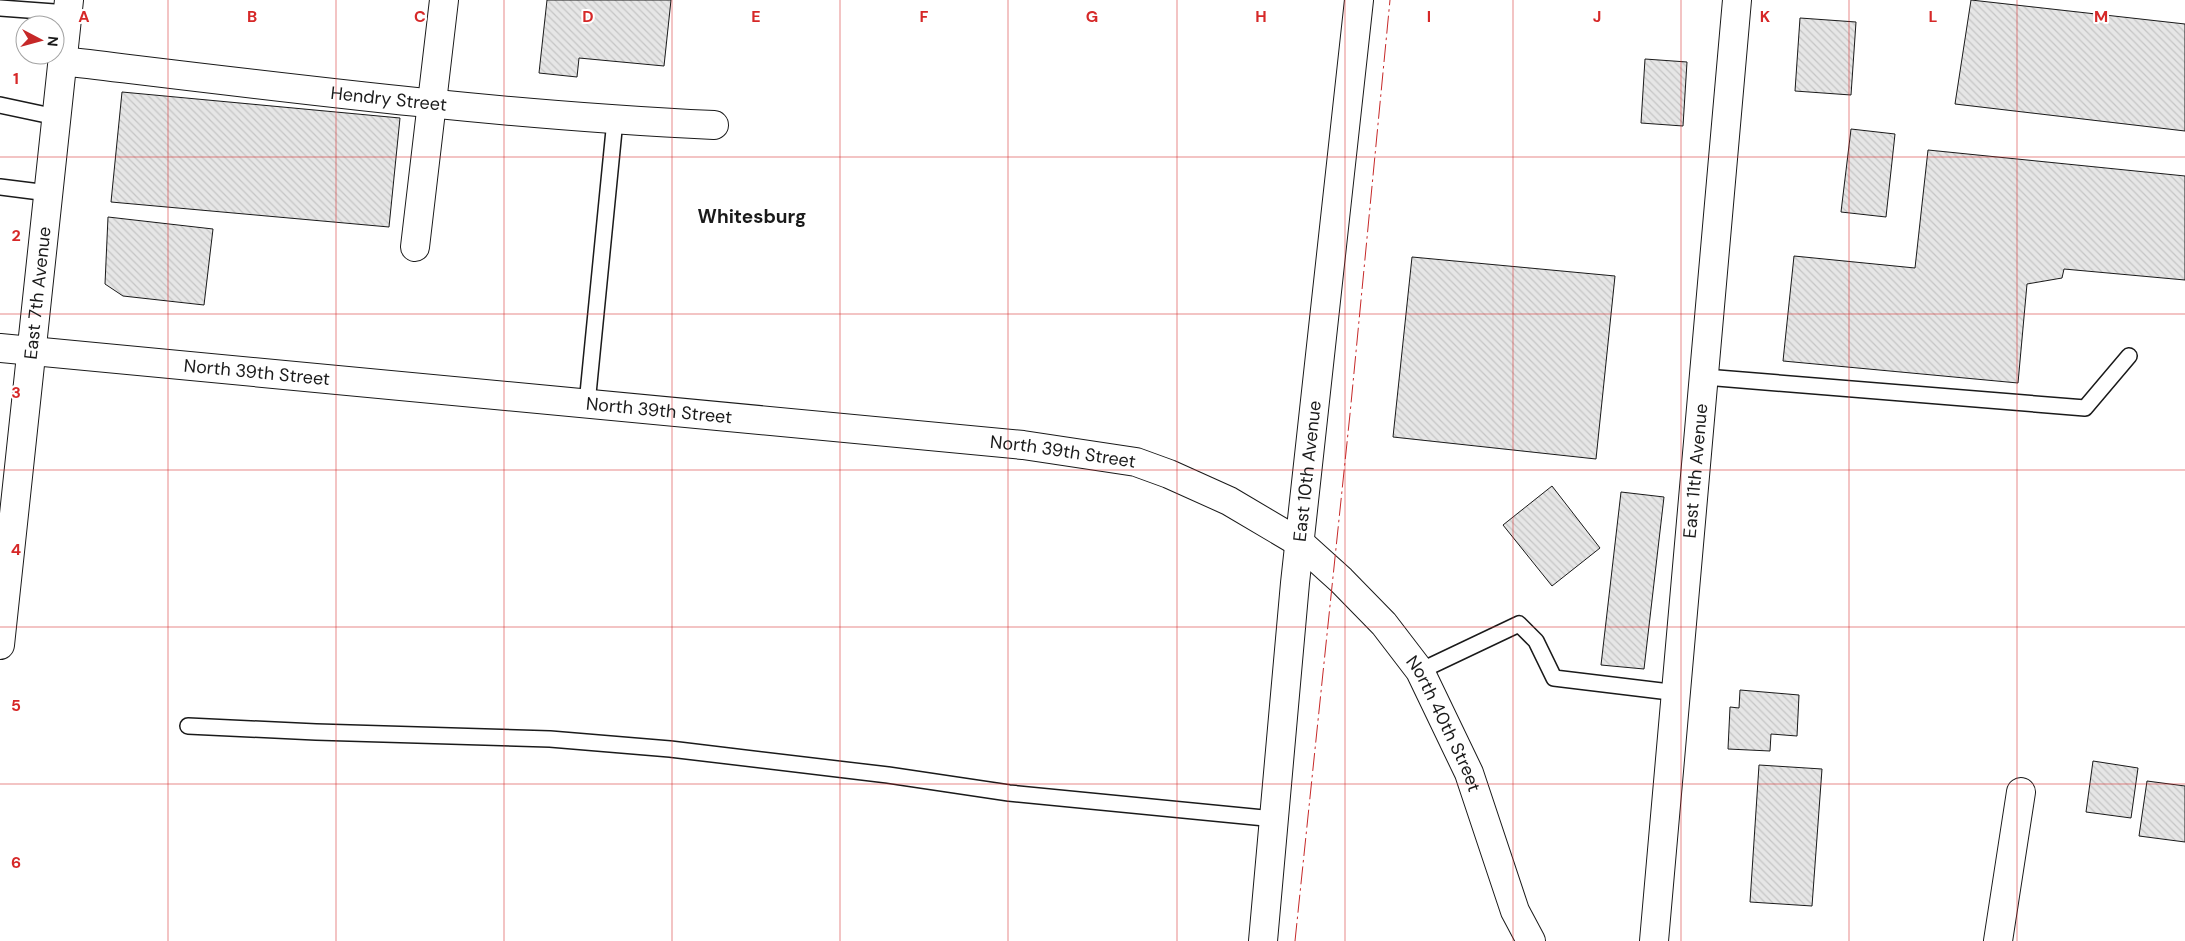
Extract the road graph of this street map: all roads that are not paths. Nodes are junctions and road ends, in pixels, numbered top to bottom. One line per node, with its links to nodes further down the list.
1 (444, 0): 9 (street)
2 (1359, 0): 22 (street, East 10th Avenue)
3 (1737, 0): 20 (street, East 11th Avenue)
4 (68, 7): 5 (lane); 6 (street, East 7th Avenue)
5 (0, 8)
6 (65, 39)
7 (65, 61): 9 (street, Hendry Street)
8 (62, 65): 11 (street, East 7th Avenue)
9 (430, 104): 12 (street, Hendry Street); 16 (street)
10 (0, 105): 11 (lane)
11 (56, 117): 15 (street, East 7th Avenue)
12 (615, 120): 13 (street, Hendry Street); 21 (lane)
13 (714, 125)
14 (0, 187): 15 (lane)
15 (48, 192): 18 (street, East 7th Avenue)
16 (415, 247)
17 (0, 348): 18 (street, North 39th Street)
18 (31, 351): 21 (street, North 39th Street); 23 (street, East 7th Avenue)
19 (2128, 356): 20 (lane)
20 (1705, 377): 25 (street, East 11th Avenue)
21 (587, 404): 22 (street, North 39th Street)
22 (1300, 543): 24 (street, North 40th Street); 28 (street, East 10th Avenue)
23 (0, 645)
24 (1420, 671): 25 (lane); 30 (street, North 40th Street)
25 (1678, 693): 31 (street, East 11th Avenue)
26 (188, 726): 28 (lane)
27 (2021, 792): 32 (street)
28 (1274, 819): 29 (street, East 10th Avenue)
29 (1263, 941)
30 (1531, 941)
31 (1654, 941)
32 (1998, 941)

